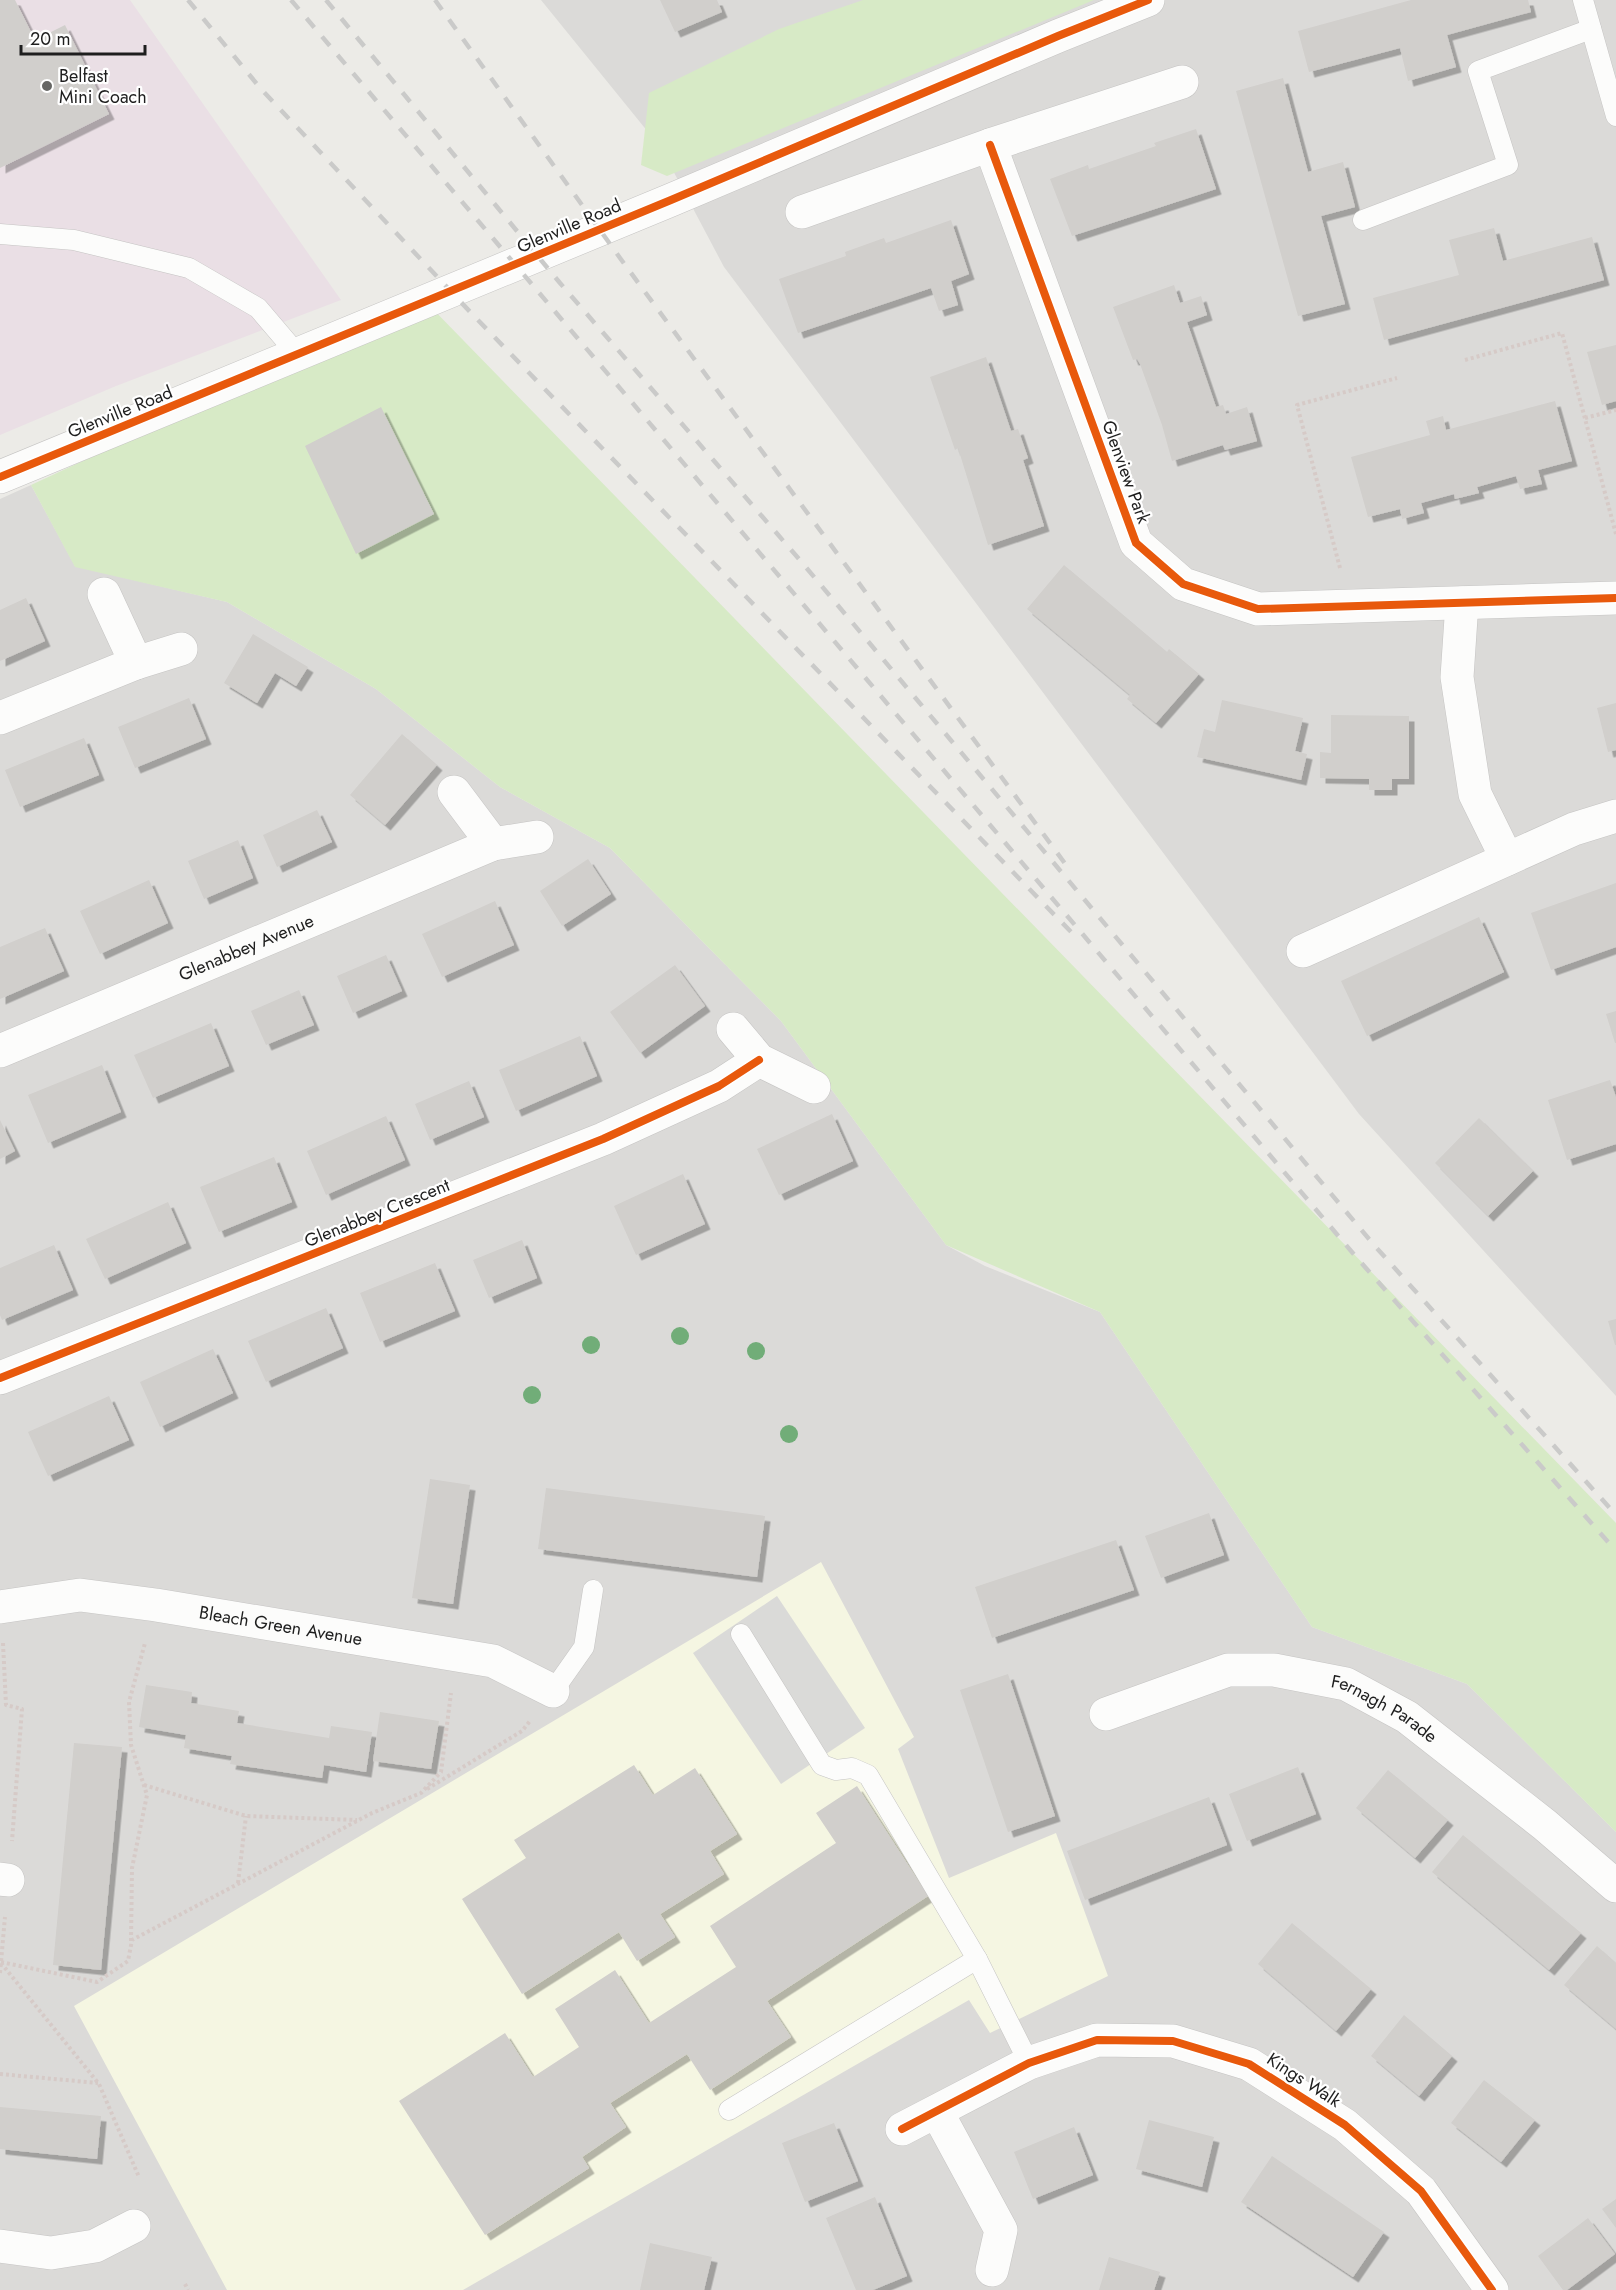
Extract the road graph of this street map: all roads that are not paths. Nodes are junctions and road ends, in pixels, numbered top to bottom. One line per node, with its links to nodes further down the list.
1 (1148, 0): 10 (street, Glenville Road)
2 (1583, 0): 3 (lane)
3 (1591, 29): 5 (lane); 8 (lane)
4 (1182, 82): 6 (street)
5 (1616, 116)
6 (990, 145): 7 (street); 14 (street, Glenview Park)
7 (802, 212)
8 (1363, 220)
9 (0, 234): 10 (lane)
10 (298, 355): 11 (street, Glenville Road)
11 (0, 477)
12 (104, 594): 16 (street)
13 (1616, 598): 14 (street, Glenview Park)
14 (1462, 603): 22 (street)
15 (181, 649): 16 (street)
16 (136, 663): 17 (street)
17 (0, 718)
18 (453, 792): 21 (street)
19 (1616, 816): 22 (street)
20 (537, 837): 21 (street, Glenabbey Avenue)
21 (493, 844): 25 (street, Glenabbey Avenue)
22 (1507, 859): 23 (street)
23 (1303, 951)
24 (732, 1029): 26 (street)
25 (0, 1051)
26 (759, 1060): 27 (street); 28 (street, Glenabbey Crescent)
27 (814, 1087)
28 (0, 1378)
29 (593, 1590): 32 (lane)
30 (1, 1606): 32 (street, Bleach Green Avenue)
31 (741, 1634): 35 (lane)
32 (553, 1691)
33 (1106, 1714): 34 (street, Fernagh Parade)
34 (1616, 1886)
35 (977, 1959): 36 (lane); 37 (lane)
36 (1029, 2063): 38 (street, Kings Walk); 43 (street, Kings Walk)
37 (729, 2110)
38 (937, 2112): 39 (street, Kings Walk); 42 (street)
39 (902, 2129)
40 (134, 2226): 41 (street)
41 (0, 2246)
42 (992, 2270)
43 (1492, 2290)

